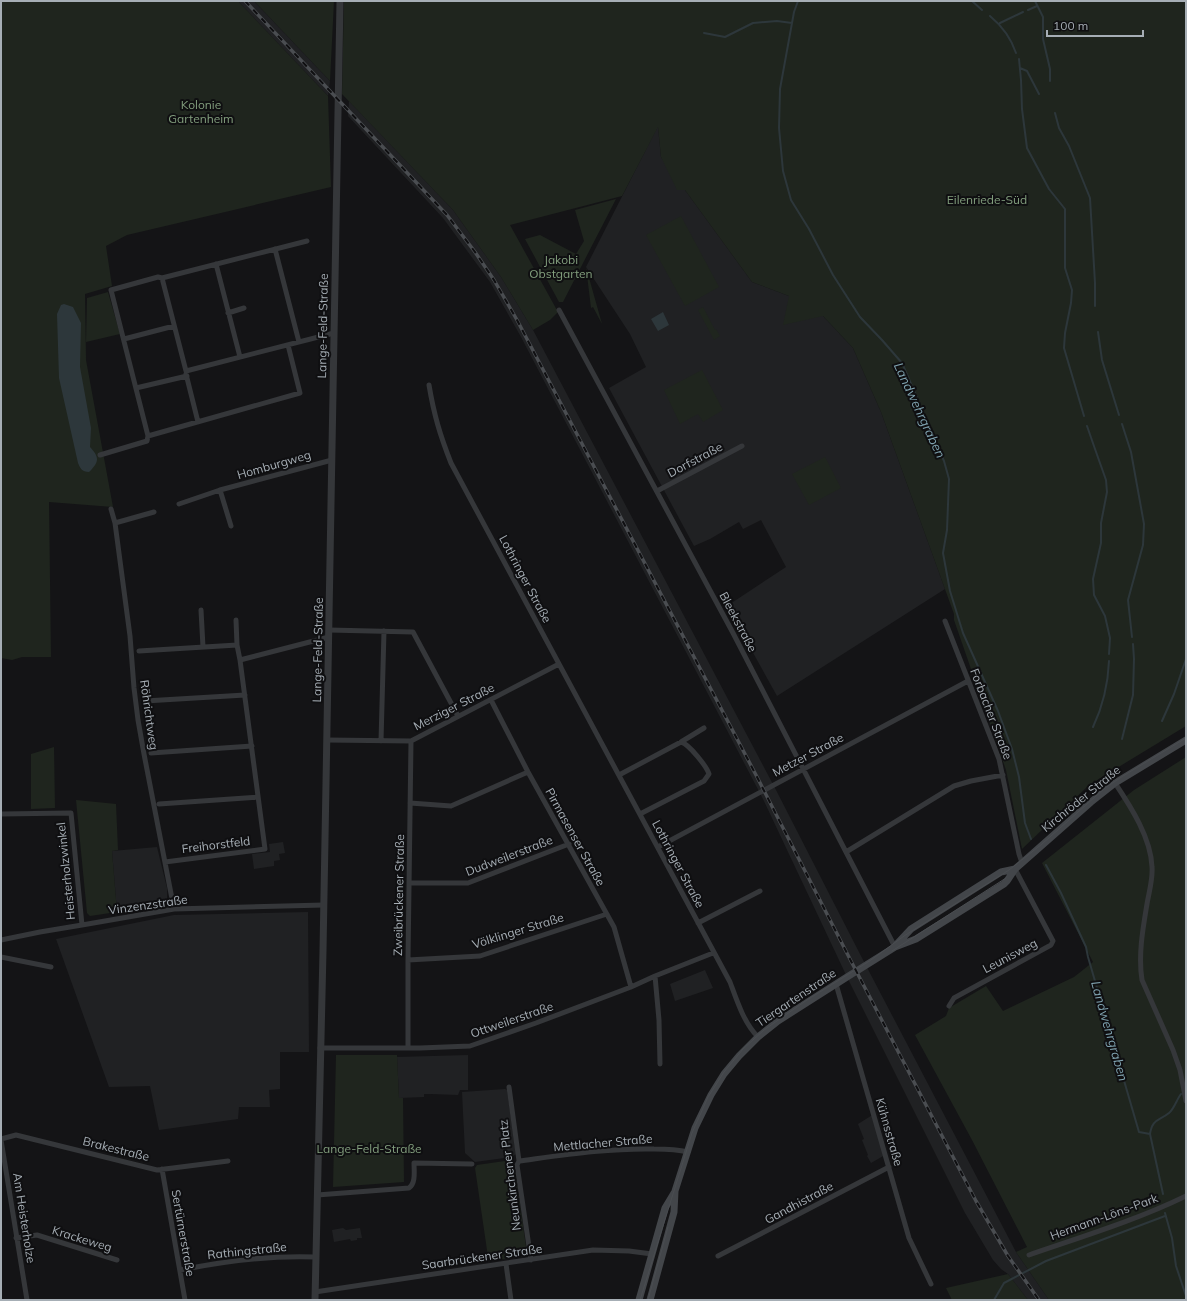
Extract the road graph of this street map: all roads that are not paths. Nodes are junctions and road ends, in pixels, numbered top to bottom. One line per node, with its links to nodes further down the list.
1 (340, 1): 10 (street, Lange-Feld-Straße)
2 (307, 241): 3 (street)
3 (274, 249): 4 (street); 12 (street)
4 (216, 264): 5 (street); 8 (street)
5 (162, 278): 9 (street); 11 (street)
6 (244, 308): 8 (street)
7 (559, 310): 24 (street, Bleekstraße)
8 (228, 313): 14 (street)
9 (174, 326): 11 (street); 15 (street)
10 (334, 333): 12 (street); 22 (street, Lange-Feld-Straße)
11 (124, 339): 17 (street)
12 (299, 342): 13 (street)
13 (288, 345): 14 (street); 18 (street)
14 (240, 357): 15 (street)
15 (186, 373): 17 (street); 18 (street)
16 (430, 385): 39 (street, Lothringer Straße)
17 (136, 388): 19 (street)
18 (198, 422): 19 (street)
19 (148, 436): 21 (street)
20 (742, 446): 24 (street, Dorfstraße)
21 (100, 455)
22 (332, 460): 23 (street, Homburgweg); 34 (street, Lange-Feld-Straße)
23 (220, 490): 25 (street, Homburgweg); 29 (street)
24 (657, 491): 53 (street, Bleekstraße)
25 (179, 504)
26 (111, 509): 28 (street, Röhrichtweg)
27 (154, 512): 28 (street)
28 (114, 523): 66 (street, Röhrichtweg)
29 (230, 526)
30 (201, 610): 36 (street)
31 (236, 620): 35 (street, Freihorstfeld)
32 (945, 621): 40 (street, Forbacher Straße)
33 (384, 631): 34 (street); 44 (street); 48 (street)
34 (329, 634): 38 (street); 46 (street, Lange-Feld-Straße)
35 (237, 645): 36 (street); 38 (street, Freihorstfeld)
36 (203, 647): 37 (street)
37 (139, 651)
38 (240, 660): 41 (street, Freihorstfeld)
39 (559, 664): 42 (street, Merziger Straße); 55 (street, Lothringer Straße)
40 (968, 681): 53 (street, Metzer Straße); 56 (street, Forbacher Straße)
41 (245, 695): 43 (street); 51 (street, Freihorstfeld)
42 (491, 700): 44 (street, Merziger Straße); 54 (street, Pirmasenser Straße)
43 (145, 701)
44 (458, 716): 49 (street, Merziger Straße)
45 (704, 728): 50 (street)
46 (327, 740): 48 (street, Merziger Straße); 71 (street, Lange-Feld-Straße)
47 (1186, 740): 57 (main road, Kirchröder Straße)
48 (381, 741): 49 (street, Merziger Straße)
49 (410, 741): 59 (street, Zweibrückener Straße)
50 (682, 742): 55 (street); 62 (street, Lothringer Straße)
51 (252, 746): 52 (street); 58 (street, Freihorstfeld)
52 (151, 753)
53 (804, 769): 64 (street, Metzer Straße); 65 (street, Bleekstraße)
54 (528, 772): 59 (street); 63 (street, Pirmasenser Straße)
55 (619, 776): 62 (street, Lothringer Straße)
56 (1003, 776): 65 (street); 67 (street, Forbacher Straße)
57 (1116, 783): 67 (main road, Kirchröder Straße); 91 (street)
58 (258, 797): 60 (street); 66 (street, Freihorstfeld)
59 (410, 803): 69 (street, Zweibrückener Straße)
60 (159, 804)
61 (1, 814): 75 (street, Heisterholzwinkel)
62 (640, 814): 64 (street, Lothringer Straße)
63 (568, 844): 69 (street, Dudweilerstraße); 73 (street, Pirmasenser Straße)
64 (658, 847): 74 (street, Lothringer Straße)
65 (846, 852): 77 (street, Bleekstraße)
66 (165, 862): 72 (street, Röhrichtweg)
67 (1022, 863): 68 (main road, Kirchröder Straße)
68 (1015, 869): 77 (main road, Tiergartenstraße); 77 (main road, Tiergartenstraße); 85 (street, Leunisweg)
69 (409, 884): 80 (street, Zweibrückener Straße)
70 (760, 891): 74 (street, Lothringer Straße)
71 (324, 905): 72 (street, Vinzenzstraße); 87 (street, Lange-Feld-Straße)
72 (174, 909): 75 (street, Vinzenzstraße)
73 (607, 914): 80 (street, Völklinger Straße); 84 (street, Pirmasenser Straße)
74 (698, 923): 78 (street, Lothringer Straße)
75 (82, 926): 76 (street, Vinzenzstraße)
76 (1, 940)
77 (895, 947): 83 (main road, Tiergartenstraße)
78 (713, 953): 82 (street, Ottweilerstraße); 86 (street, Lothringer Straße)
79 (1, 958): 81 (street)
80 (408, 960): 88 (street, Zweibrückener Straße)
81 (51, 967)
82 (655, 976): 84 (street, Ottweilerstraße); 89 (street)
83 (836, 984): 86 (main road, Tiergartenstraße); 97 (street, Kühnsstraße)
84 (631, 988): 88 (street, Ottweilerstraße)
85 (949, 1006)
86 (758, 1037): 93 (main road, Tiergartenstraße)
87 (320, 1048): 88 (street, Ottweilerstraße); 100 (street, Lange-Feld-Straße)
88 (408, 1048)
89 (660, 1064)
90 (509, 1087): 95 (street, Neunkirchener Platz)
91 (1186, 1101)
92 (1, 1140): 98 (street, Brakestraße); 102 (street, Am Heisterholze)
93 (688, 1152): 95 (street, Mettlacher Straße); 99 (main road, Tiergartenstraße)
94 (228, 1161): 98 (street, Brakestraße)
95 (519, 1161): 108 (street, Neunkirchener Platz)
96 (472, 1164): 100 (street)
97 (889, 1166): 105 (street, Gandhistraße); 111 (street, Kühnsstraße)
98 (162, 1169): 110 (street, Sertürnerstraße)
99 (675, 1191): 103 (main road, Tiergartenstraße); 118 (main road, Tiergartenstraße)
100 (317, 1195): 106 (street, Lange-Feld-Straße)
101 (1186, 1196): 104 (street, Hermann-Löns-Park)
102 (16, 1238): 107 (street, Krackeweg); 113 (street, Am Heisterholze)
103 (652, 1254): 108 (street, Saarbrückener Straße); 117 (main road, Tiergartenstraße)
104 (1029, 1255)
105 (718, 1256)
106 (316, 1257): 110 (street, Rathingstraße); 112 (street, Lange-Feld-Straße)
107 (117, 1260)
108 (531, 1260): 109 (street, Saarbrückener Straße)
109 (506, 1264): 112 (street, Saarbrückener Straße); 116 (street)
110 (180, 1270): 114 (street, Sertürnerstraße)
111 (931, 1284)
112 (315, 1292): 115 (street, Lange-Feld-Straße)
113 (27, 1300)
114 (185, 1300)
115 (315, 1300)
116 (511, 1300)
117 (639, 1300)
118 (650, 1300)

